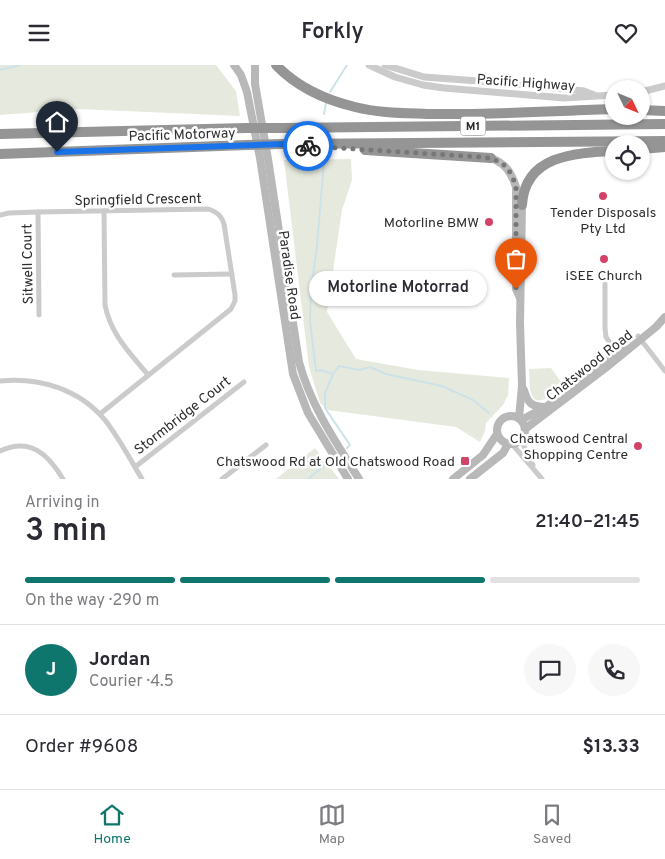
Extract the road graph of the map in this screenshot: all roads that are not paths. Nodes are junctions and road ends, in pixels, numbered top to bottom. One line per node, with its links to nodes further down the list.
1 (234, 65): 56 (main road, Paradise Road)
2 (255, 65): 57 (main road, Paradise Road)
3 (276, 65): 8 (highway)
4 (287, 65): 8 (highway)
5 (369, 65): 10 (street, Pacific Highway)
6 (385, 65): 10 (street, Pacific Highway)
7 (665, 86): 9 (street)
8 (308, 89): 12 (highway)
9 (650, 90)
10 (594, 95): 11 (street, Pacific Highway)
11 (605, 95)
12 (605, 109)
13 (650, 110): 14 (highway)
14 (665, 111)
15 (665, 124): 16 (highway, Pacific Motorway / M1, bridge)
16 (0, 134)
17 (665, 141): 18 (highway, Pacific Motorway / M1)
18 (283, 144): 22 (highway, Pacific Motorway / M1, bridge); 23 (highway)
19 (665, 147): 20 (highway)
20 (650, 148)
21 (605, 152): 24 (highway)
22 (0, 154)
23 (491, 158): 31 (main road)
24 (522, 205): 31 (main road)
25 (38, 211): 26 (street, Springfield Crescent); 27 (street, Springfield Crescent); 32 (street, Sitwell Court)
26 (104, 211): 28 (street, Springfield Crescent); 37 (street)
27 (0, 215)
28 (232, 274): 30 (street); 37 (street, Springfield Crescent)
29 (605, 274): 35 (street)
30 (174, 275)
31 (520, 299): 40 (main road)
32 (40, 315)
33 (665, 317): 34 (main road, Chatswood Road)
34 (639, 338): 35 (main road, Chatswood Road); 36 (street); 45 (main road, Chatswood Road)
35 (617, 353): 41 (main road, Chatswood Road)
36 (665, 371)
37 (148, 375): 42 (street, Springfield Crescent)
38 (0, 381): 42 (street)
39 (244, 382): 51 (street, Stormbridge Court)
40 (522, 386): 41 (main road); 43 (main road); 44 (main road)
41 (546, 407): 44 (main road, Chatswood Road)
42 (100, 414): 51 (street)
43 (510, 416): 44 (main road); 46 (main road)
44 (520, 419): 45 (main road)
45 (525, 429): 47 (main road)
46 (497, 434): 48 (main road); 58 (main road)
47 (521, 441): 48 (main road); 52 (street)
48 (510, 444): 52 (street); 59 (main road)
49 (266, 445): 55 (street)
50 (0, 451): 53 (street)
51 (135, 467): 54 (street)
52 (540, 477)
53 (63, 479)
54 (142, 479)
55 (222, 479)
56 (348, 479)
57 (359, 479)
58 (453, 479)
59 (470, 479)

